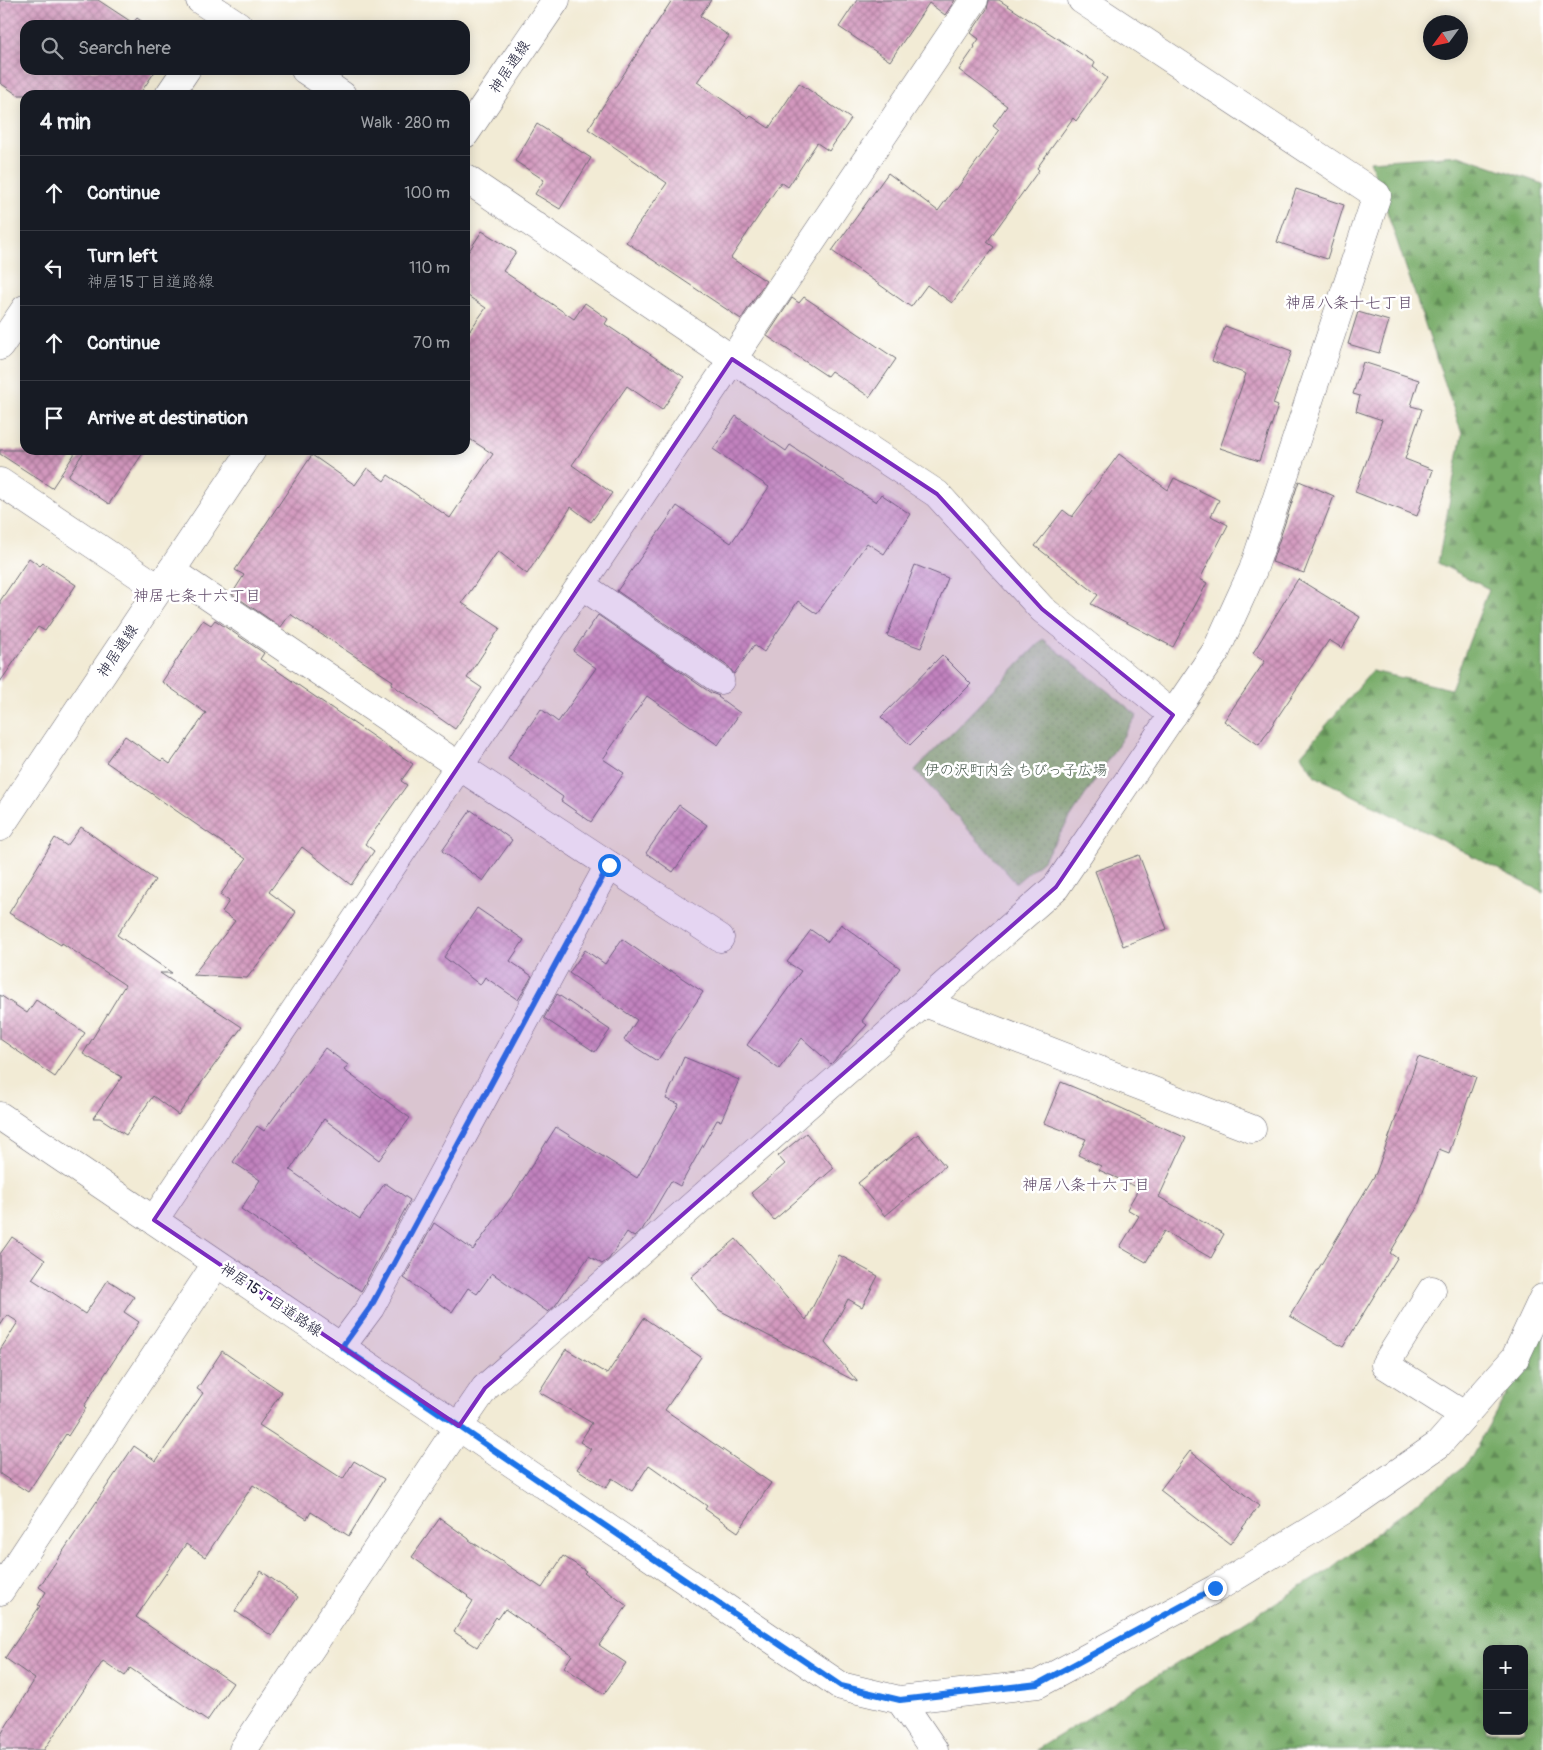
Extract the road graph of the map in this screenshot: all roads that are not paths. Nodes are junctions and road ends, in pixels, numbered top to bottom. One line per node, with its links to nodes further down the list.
1 (556, 0): 8 (street, 神居通線)
2 (974, 0): 12 (street)
3 (1082, 0): 18 (street)
4 (183, 75): 6 (street)
5 (312, 75): 7 (street)
6 (172, 90)
7 (335, 90)
8 (470, 127)
9 (470, 181): 12 (street)
10 (20, 316): 11 (street)
11 (0, 346)
12 (732, 359): 16 (street); 18 (street)
13 (249, 455): 15 (street, 神居通線)
14 (0, 482): 15 (street)
15 (166, 580): 19 (street); 20 (street, 神居通線)
16 (581, 585): 17 (street); 19 (street)
17 (720, 680)
18 (1173, 715): 23 (street)
19 (459, 766): 21 (street); 26 (street)
20 (0, 827)
21 (609, 865): 22 (street); 30 (street)
22 (720, 938)
23 (925, 1003): 25 (street); 32 (street)
24 (0, 1116): 26 (street, 神居15丁目道路線)
25 (1252, 1129)
26 (154, 1220): 27 (street, 神居15丁目道路線)
27 (216, 1264): 30 (street, 神居15丁目道路線); 33 (street)
28 (1432, 1290): 31 (street)
29 (1543, 1298): 31 (street)
30 (342, 1347): 32 (street, 神居15丁目道路線)
31 (1464, 1415): 34 (street)
32 (458, 1426): 34 (street, 神居15丁目道路線); 35 (street)
33 (0, 1591)
34 (900, 1700): 36 (street)
35 (243, 1750)
36 (934, 1750)

